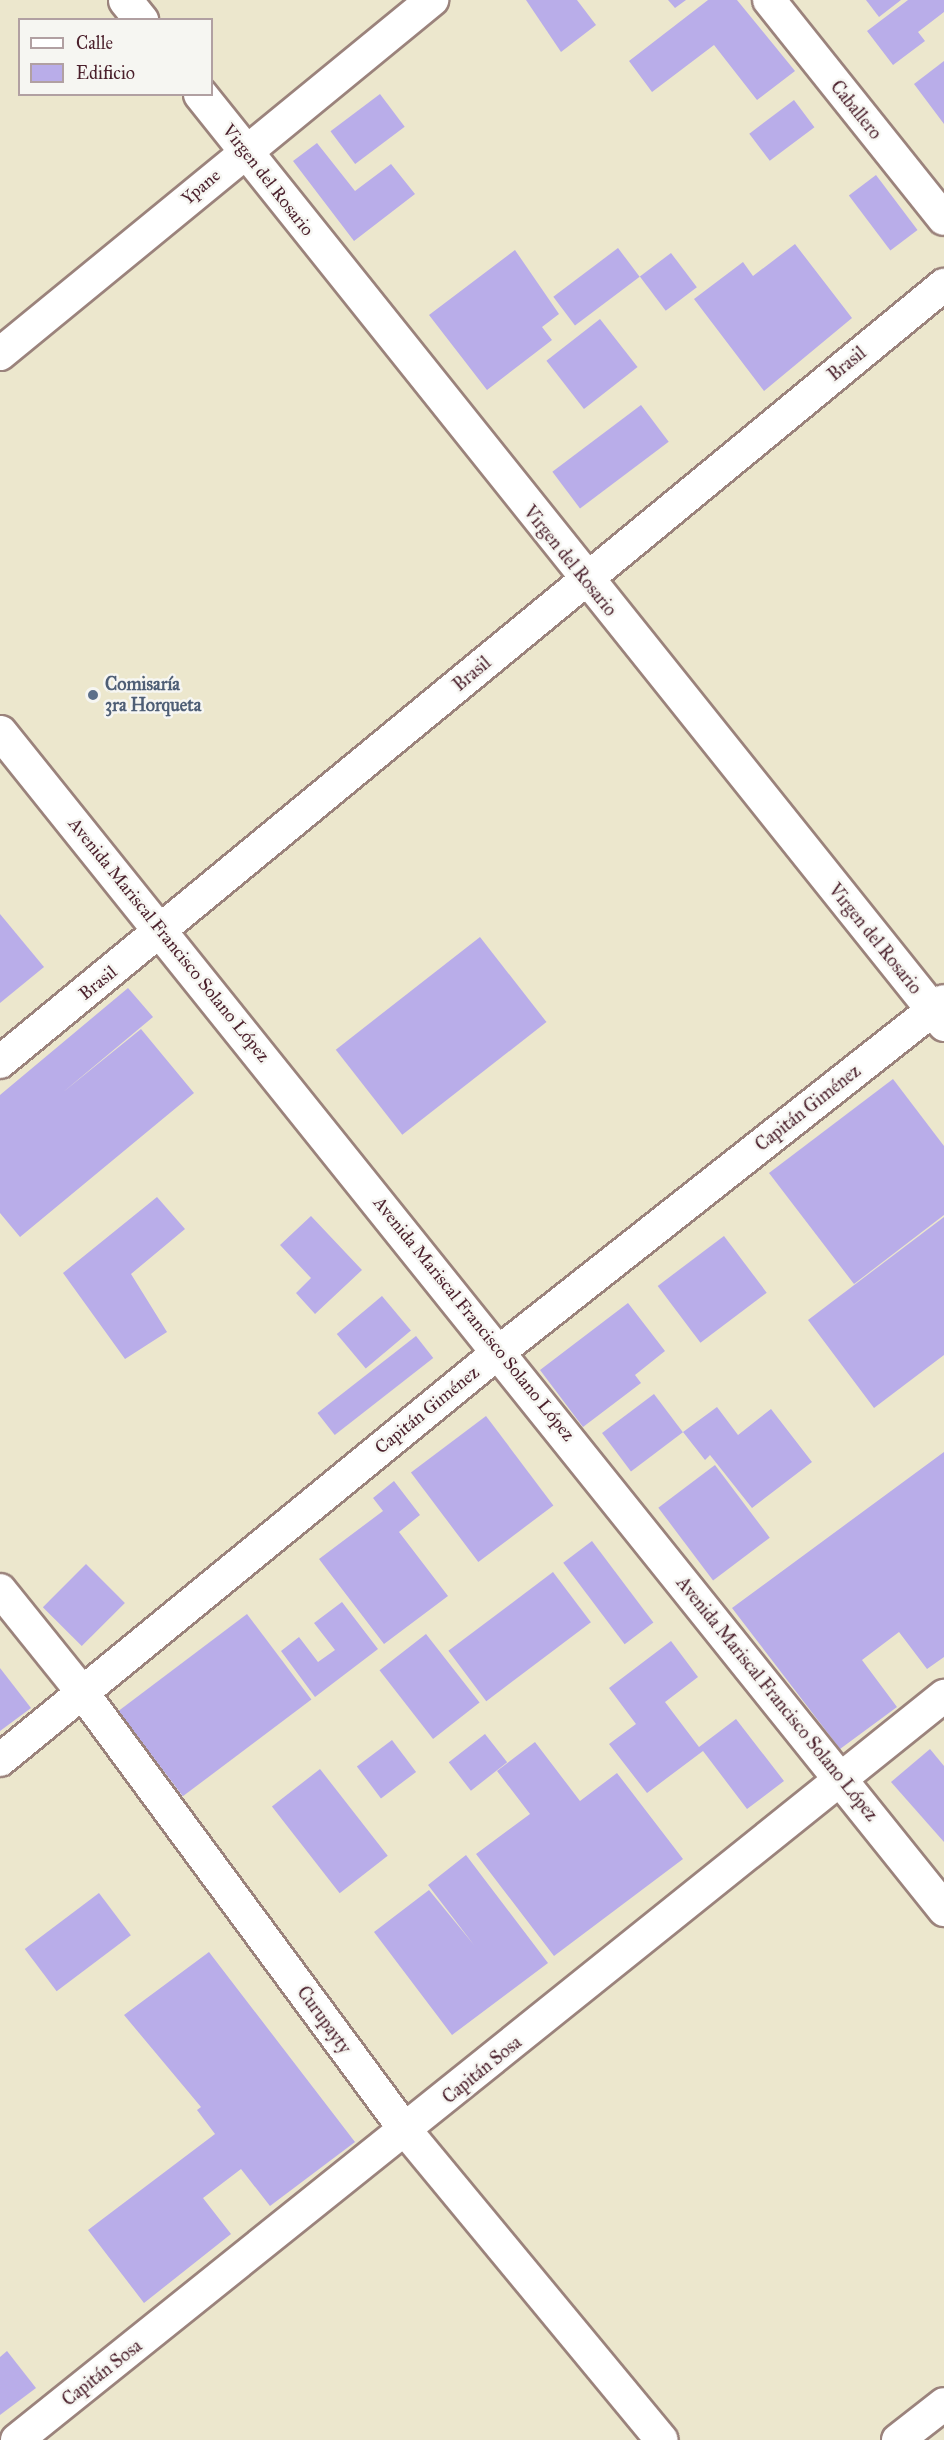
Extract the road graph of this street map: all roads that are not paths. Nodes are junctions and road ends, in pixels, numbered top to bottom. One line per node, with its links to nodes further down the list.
1 (125, 0): 4 (main road)
2 (432, 0): 6 (street, Ypane)
3 (769, 0): 7 (street, Caballero)
4 (139, 18)
5 (202, 96): 6 (main road, Virgen del Rosario)
6 (245, 151): 9 (street, Ypane); 10 (main road, Virgen del Rosario)
7 (944, 219)
8 (944, 285): 10 (street, Brasil)
9 (0, 354)
10 (585, 580): 12 (street, Brasil); 13 (main road, Virgen del Rosario)
11 (0, 732): 12 (main road, Avenida Mariscal Francisco Solano López)
12 (161, 932): 14 (street, Brasil); 15 (main road, Avenida Mariscal Francisco Solano López)
13 (940, 1011): 15 (street, Capitán Giménez)
14 (0, 1062)
15 (500, 1351): 17 (street, Capitán Giménez); 20 (main road, Avenida Mariscal Francisco Solano López)
16 (0, 1590): 17 (street, Curupayty)
17 (82, 1692): 19 (street, Capitán Giménez); 22 (street, Curupayty)
18 (944, 1696): 20 (street, Capitán Sosa)
19 (0, 1760)
20 (840, 1778): 21 (main road, Avenida Mariscal Francisco Solano López); 22 (street, Capitán Sosa)
21 (944, 1909)
22 (406, 2132): 24 (street, Capitán Sosa); 25 (street, Curupayty)
23 (944, 2404): 26 (street)
24 (16, 2440)
25 (662, 2440)
26 (898, 2440)

